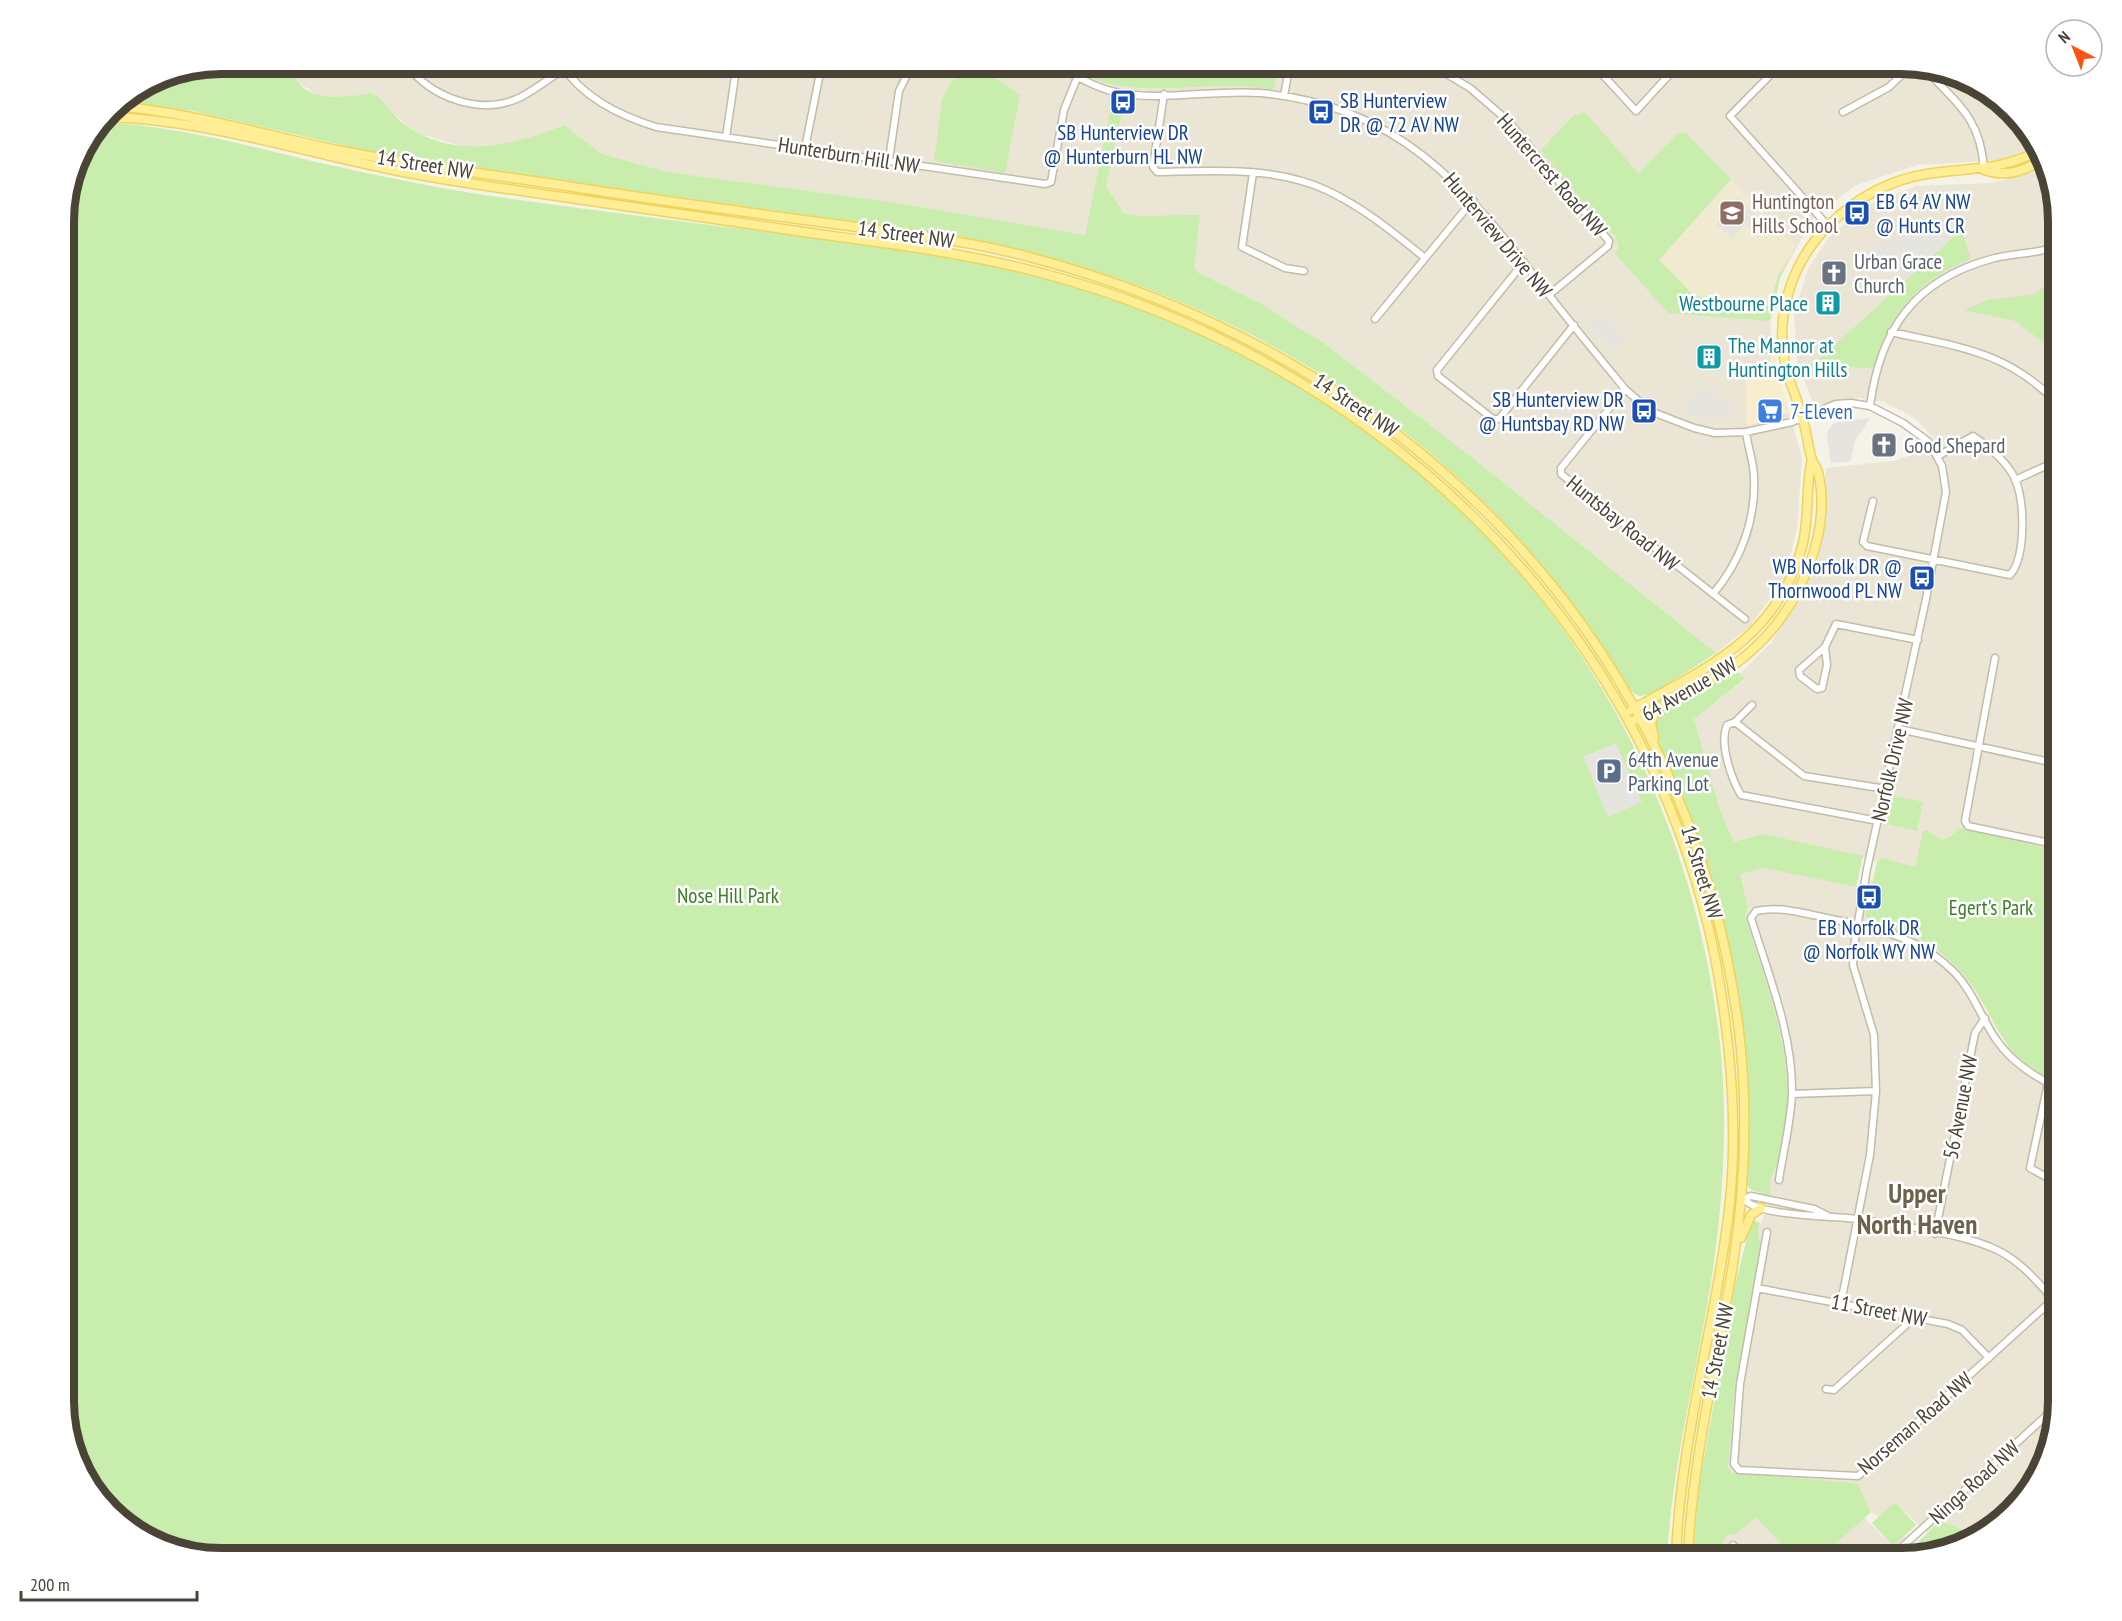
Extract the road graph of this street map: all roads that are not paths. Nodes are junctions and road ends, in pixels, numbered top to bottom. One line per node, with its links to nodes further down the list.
1 (416, 74): 2 (street)
2 (552, 74)
3 (569, 74): 21 (street, Hunterburn Hill NW)
4 (735, 74): 21 (street)
5 (820, 74): 22 (street)
6 (907, 74): 24 (street)
7 (1071, 74): 15 (street, Hunterview Drive NW)
8 (1288, 74): 17 (street)
9 (1446, 74): 34 (street, Huntercrest Road NW)
10 (1602, 74): 11 (street)
11 (1670, 74)
12 (1771, 74): 29 (street)
13 (1902, 74): 19 (street)
14 (1931, 76): 26 (street)
15 (1077, 78): 16 (street, Hunterview Drive NW); 24 (street, Hunterburn Hill NW)
16 (1164, 94): 17 (street, Hunterview Drive NW); 27 (street)
17 (1284, 96): 28 (street, Hunterview Drive NW)
18 (128, 107): 55 (main road, 14 Street NW)
19 (1843, 112)
20 (116, 118): 59 (main road, 14 Street NW)
21 (726, 137): 22 (street, Hunterburn Hill NW)
22 (805, 148): 24 (street, Hunterburn Hill NW)
23 (2032, 153): 26 (main road, 64 Avenue NW)
24 (889, 160)
25 (2036, 162): 26 (main road, 64 Avenue NW)
26 (1984, 170): 29 (main road, 64 Avenue NW)
27 (1253, 173): 31 (street); 33 (street)
28 (1473, 200): 31 (street); 32 (street, Hunterview Drive NW)
29 (1828, 226): 41 (main road, 64 Avenue NW)
30 (2048, 249): 37 (street)
31 (1425, 258): 35 (street)
32 (1524, 262): 34 (street, Hunterview Drive NW); 36 (street)
33 (1304, 271)
34 (1549, 295): 36 (street, Hunterview Drive NW)
35 (1375, 319)
36 (1574, 325): 38 (street, Hunterview Drive NW)
37 (1891, 332): 39 (street); 40 (street)
38 (1625, 389): 42 (street, Hunterview Drive NW); 49 (street, Huntsbay Road NW)
39 (2048, 393)
40 (1870, 406): 41 (street, Norfolk Drive NW); 43 (street, Norfolk Drive NW)
41 (1803, 419): 42 (street, Hunterview Drive NW); 44 (main road, 64 Avenue NW)
42 (1746, 432): 49 (street)
43 (1938, 456): 46 (street); 48 (street, Norfolk Drive NW)
44 (1812, 460): 54 (main road, 64 Avenue NW); 58 (main road, 64 Avenue NW)
45 (2048, 465): 46 (street)
46 (2015, 480): 48 (street)
47 (1873, 501): 48 (street)
48 (1933, 559): 51 (street, Norfolk Drive NW)
49 (1713, 594): 50 (street, Huntsbay Road NW)
50 (1745, 619)
51 (1918, 640): 52 (street); 63 (street, Norfolk Drive NW)
52 (1825, 647): 52 (street)
53 (1995, 658): 64 (street)
54 (1665, 692): 55 (main road); 57 (main road, 64 Avenue NW)
55 (1627, 693): 57 (main road, 14 Street NW)
56 (1752, 705): 61 (street)
57 (1635, 708): 59 (main road, 64 Avenue NW); 60 (main road, 14 Street NW)
58 (1656, 710): 60 (main road, 64 Avenue NW); 66 (main road)
59 (1624, 714): 62 (main road, 14 Street NW)
60 (1640, 717): 62 (main road, 64 Avenue NW); 66 (main road, 14 Street NW)
61 (1735, 722): 67 (street); 68 (street)
62 (1629, 723): 77 (main road, 14 Street NW)
63 (1899, 729): 64 (street); 67 (street, Norfolk Drive NW)
64 (1978, 746): 65 (street); 69 (street)
65 (2048, 760)
66 (1665, 770): 78 (main road, 14 Street NW)
67 (1886, 789): 68 (street, Norfolk Drive NW)
68 (1878, 821): 70 (street, Norfolk Drive NW)
69 (2048, 843)
70 (1857, 925): 71 (street); 73 (street, Norfolk Drive NW); 74 (street)
71 (1984, 1018): 72 (street); 83 (street, 56 Avenue NW)
72 (2048, 1083): 75 (street)
73 (1875, 1091): 74 (street); 81 (street, Norfolk Drive NW)
74 (1792, 1094): 76 (street)
75 (2048, 1178)
76 (1779, 1180)
77 (1730, 1199): 78 (street); 94 (main road, 14 Street NW)
78 (1743, 1200): 79 (street); 80 (street); 84 (main road, 14 Street NW)
79 (1761, 1208): 80 (street); 84 (main road)
80 (1828, 1216): 81 (street)
81 (1856, 1219): 83 (street); 87 (street, Norfolk Drive NW)
82 (1767, 1232): 85 (street, Norseman Road NW)
83 (1935, 1234): 86 (street)
84 (1733, 1264): 95 (main road, 14 Street NW)
85 (1757, 1288): 87 (street, 11 Street NW); 90 (street, Norseman Road NW)
86 (2048, 1293)
87 (1841, 1303): 89 (street, 11 Street NW)
88 (2048, 1304): 90 (street, Norseman Road NW)
89 (1909, 1316): 90 (street, 11 Street NW); 91 (street)
90 (1989, 1358)
91 (1826, 1389)
92 (2047, 1415): 97 (street, Ninga Road NW)
93 (1733, 1545): 96 (street)
94 (1677, 1548)
95 (1689, 1548)
96 (1736, 1548)
97 (1901, 1548)

